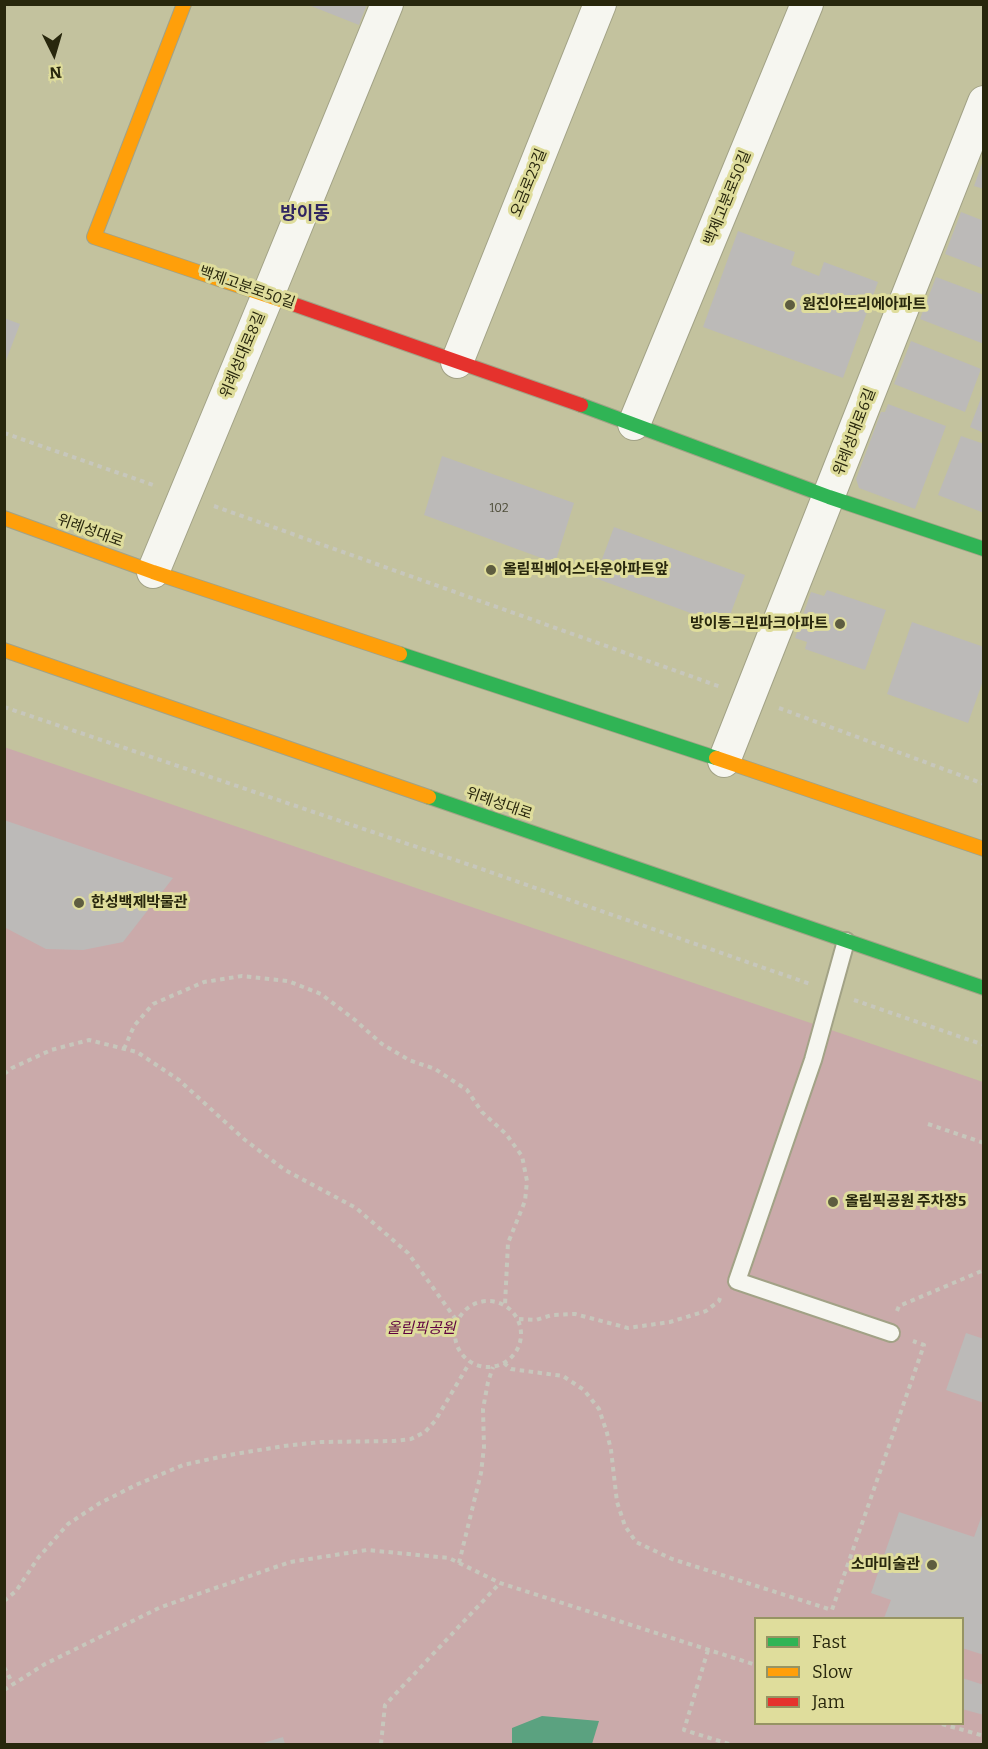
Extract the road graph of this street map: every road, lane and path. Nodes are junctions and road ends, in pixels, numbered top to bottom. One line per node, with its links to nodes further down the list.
1 (184, 4): 6 (main road, 백제고분로50길)
2 (387, 4): 6 (street, 위례성대로8길)
3 (600, 4): 7 (street, 오금로23길)
4 (807, 4): 8 (street, 백제고분로50길)
5 (984, 102): 11 (street, 위례성대로6길)
6 (268, 296): 7 (main road, 백제고분로50길); 10 (street, 위례성대로8길)
7 (457, 362): 8 (main road, 백제고분로50길)
8 (634, 424): 11 (main road, 백제고분로50길)
9 (4, 433): 10 (path)
10 (184, 496): 14 (street, 위례성대로8길); 16 (path)
11 (829, 497): 13 (main road, 백제고분로50길); 16 (street, 위례성대로6길)
12 (4, 518): 14 (main road, 위례성대로)
13 (984, 549)
14 (153, 572): 18 (main road, 위례성대로)
15 (4, 650): 21 (main road, 위례성대로)
16 (750, 698): 18 (street, 위례성대로6길); 19 (path)
17 (4, 707): 23 (path)
18 (724, 761): 20 (main road, 위례성대로)
19 (984, 784)
20 (984, 849)
21 (846, 941): 22 (main road, 위례성대로); 23 (lane)
22 (984, 988)
23 (832, 992): 24 (path); 30 (lane)
24 (984, 1045)
25 (124, 1049): 26 (path); 31 (path); 33 (path)
26 (4, 1074)
27 (928, 1124): 28 (path)
28 (984, 1143)
29 (984, 1270): 34 (path)
30 (737, 1281): 32 (path); 34 (lane)
31 (505, 1305): 32 (path); 33 (path)
32 (519, 1319): 37 (path)
33 (457, 1321): 36 (path)
34 (891, 1333)
35 (924, 1345): 37 (path)
36 (470, 1362): 38 (path); 41 (path)
37 (504, 1363): 38 (path)
38 (493, 1367): 39 (path)
39 (458, 1563): 40 (path); 45 (path)
40 (500, 1583): 42 (path); 49 (path)
41 (4, 1601)
42 (708, 1650): 43 (path); 50 (path)
43 (754, 1664)
44 (4, 1667): 45 (path)
45 (13, 1684): 46 (path)
46 (4, 1690)
47 (946, 1725): 48 (path)
48 (984, 1736)
49 (381, 1744)
50 (729, 1744)

